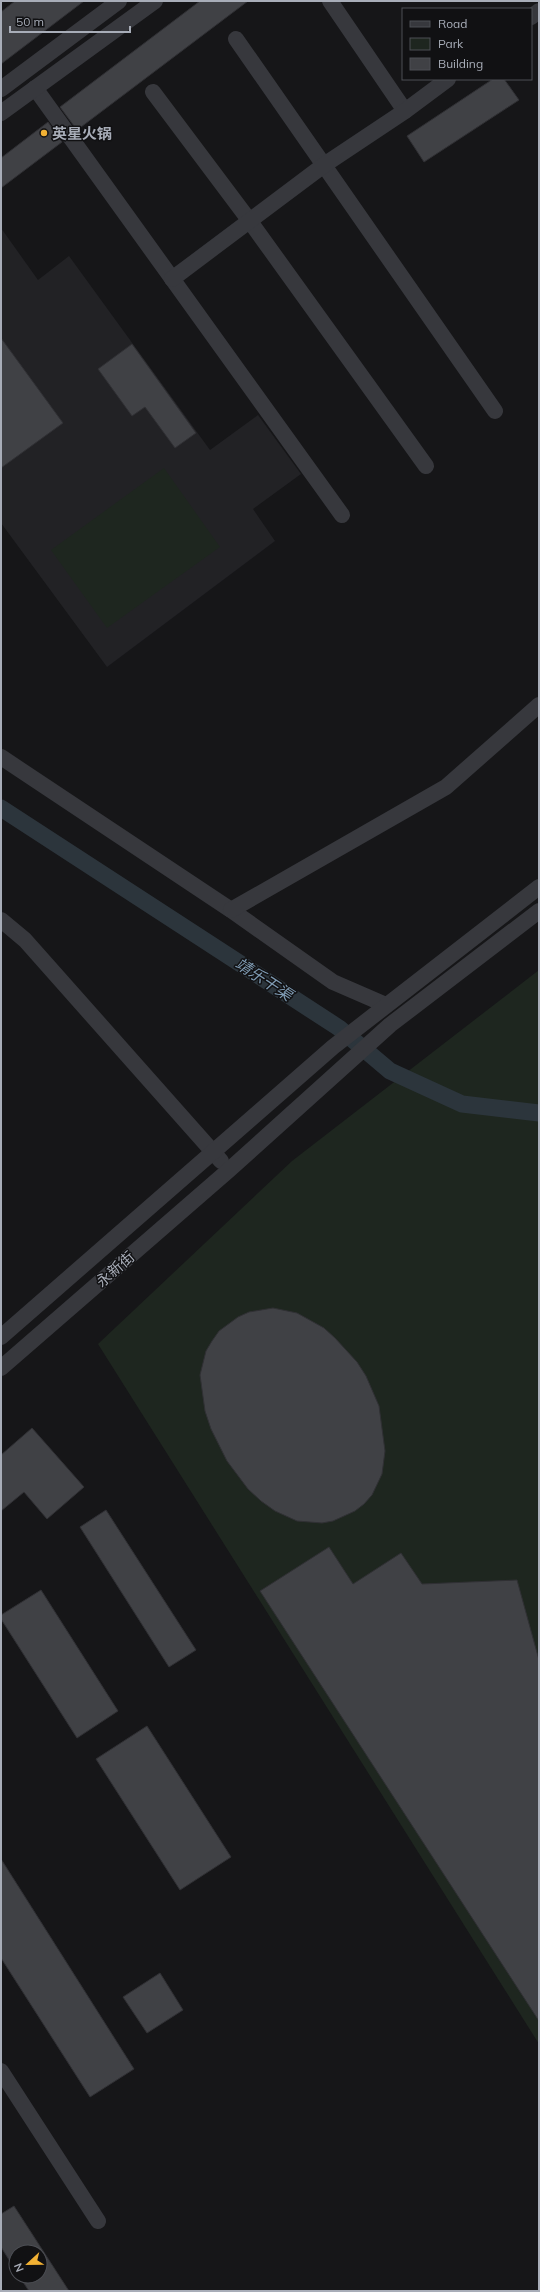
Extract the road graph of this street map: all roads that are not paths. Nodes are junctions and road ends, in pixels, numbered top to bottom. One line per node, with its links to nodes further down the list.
1 (120, 1): 7 (street)
2 (156, 1): 6 (street)
3 (330, 1): 9 (street)
4 (236, 39): 11 (street)
5 (447, 80): 9 (street)
6 (35, 88): 10 (street); 13 (street)
7 (1, 89)
8 (153, 92): 12 (street)
9 (405, 111): 11 (street)
10 (1, 113)
11 (324, 165): 12 (street); 14 (street)
12 (249, 220): 13 (street); 15 (street)
13 (172, 279): 16 (street)
14 (495, 411)
15 (426, 466)
16 (342, 516)
17 (539, 705): 20 (street)
18 (1, 757): 20 (street)
19 (539, 887): 23 (street, 永新街)
20 (231, 910): 23 (street)
21 (539, 911): 25 (street, 永新街)
22 (1, 920): 24 (street)
23 (381, 1009): 24 (street, 永新街)
24 (214, 1154): 25 (street); 26 (street, 永新街)
25 (229, 1170): 27 (street, 永新街)
26 (1, 1337)
27 (1, 1368)
28 (1, 2071): 29 (street)
29 (98, 2221)

